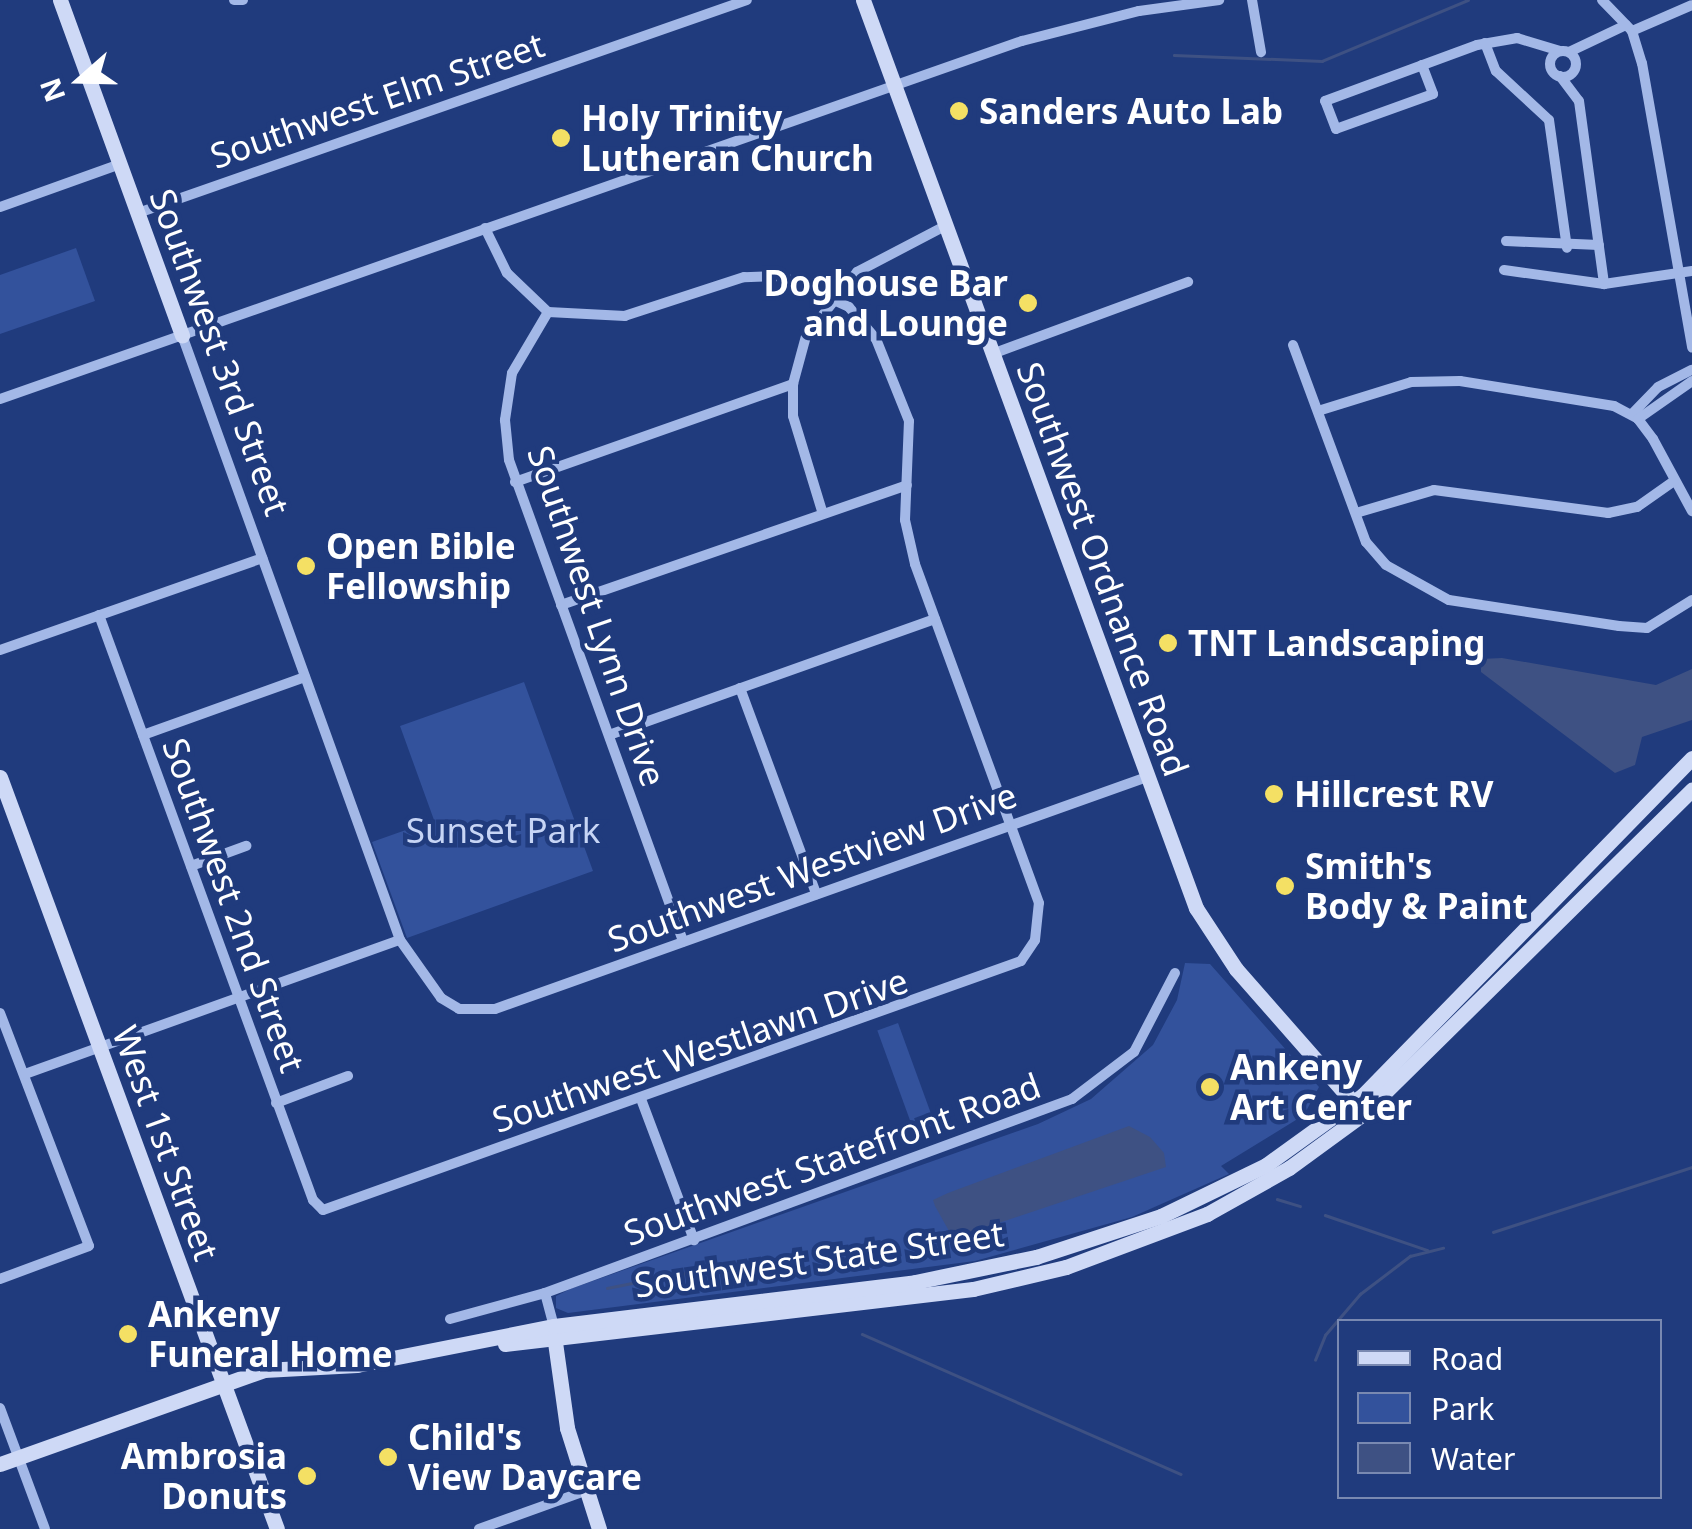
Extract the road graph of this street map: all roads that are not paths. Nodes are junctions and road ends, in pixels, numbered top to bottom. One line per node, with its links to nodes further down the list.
1 (60, 0): 20 (main road, Southwest 3rd Street)
2 (747, 0): 22 (street, Southwest Elm Street)
3 (863, 0): 18 (main road, Southwest Ordnance Road)
4 (1219, 0): 18 (street)
5 (1252, 0): 12 (street)
6 (1602, 0): 8 (street)
7 (1692, 5): 8 (street)
8 (1629, 28): 11 (street); 30 (street)
9 (1485, 43): 10 (street); 14 (street); 27 (street)
10 (1536, 46): 13 (street); 15 (street)
11 (1590, 48): 13 (street); 16 (street)
12 (1261, 52)
13 (1564, 52): 15 (street); 16 (street)
14 (1422, 65): 14 (street)
15 (1551, 65): 17 (street)
16 (1575, 69): 17 (street); 19 (street)
17 (1560, 76): 19 (street)
18 (894, 84): 23 (main road, Southwest Ordnance Road); 24 (street)
19 (1573, 91): 26 (street)
20 (120, 164): 21 (street); 22 (main road, Southwest 3rd Street)
21 (0, 206)
22 (138, 213): 35 (main road, Southwest 3rd Street)
23 (946, 226): 33 (street); 38 (main road, Southwest Ordnance Road)
24 (485, 228): 34 (street); 35 (street)
25 (1506, 240): 27 (street)
26 (1598, 244): 27 (street); 32 (street)
27 (1567, 248)
28 (1504, 270): 32 (street)
29 (1692, 271): 30 (street)
30 (1674, 274): 32 (street); 37 (street)
31 (1188, 282): 38 (street)
32 (1604, 284)
33 (833, 297): 34 (street); 41 (street); 47 (street)
34 (548, 312): 46 (street, Southwest Lynn Drive)
35 (182, 335): 42 (street); 51 (street, Southwest 3rd Street)
36 (1294, 344): 43 (street)
37 (1692, 348)
38 (992, 354): 63 (main road, Southwest Ordnance Road)
39 (1692, 370): 44 (street)
40 (1692, 381): 44 (street)
41 (793, 384): 46 (street); 48 (street)
42 (0, 400)
43 (1318, 411): 44 (street); 50 (street)
44 (1635, 416): 45 (street)
45 (1674, 480): 49 (street); 50 (street)
46 (516, 482): 53 (street, Southwest Lynn Drive)
47 (907, 485): 48 (street); 55 (street)
48 (822, 511): 53 (street)
49 (1692, 511)
50 (1356, 513): 52 (street)
51 (262, 558): 54 (street); 57 (street, Southwest 3rd Street)
52 (1692, 600)
53 (561, 605): 60 (street, Southwest Lynn Drive)
54 (99, 615): 56 (street); 59 (street, Southwest 2nd Street)
55 (934, 619): 58 (street); 65 (street)
56 (0, 650)
57 (306, 677): 59 (street); 69 (street, Southwest 3rd Street)
58 (740, 688): 60 (street); 68 (street)
59 (142, 735): 67 (street, Southwest 2nd Street)
60 (609, 735): 70 (street, Southwest Lynn Drive)
61 (1692, 758): 80 (main road, Southwest State Street)
62 (0, 776): 75 (main road, West 1st Street)
63 (1147, 778): 65 (street, Southwest Westview Drive); 80 (main road, Southwest Ordnance Road)
64 (1692, 790): 80 (main road, Southwest State Street)
65 (1010, 826): 68 (street, Southwest Westview Drive); 78 (street, Southwest Westlawn Drive)
66 (246, 846): 67 (street)
67 (191, 866): 72 (street, Southwest 2nd Street)
68 (816, 894): 70 (street, Southwest Westview Drive)
69 (400, 940): 72 (street); 73 (street, Southwest 3rd Street)
70 (683, 942): 73 (street, Southwest Westview Drive)
71 (1175, 973): 82 (street, Southwest Statefront Road)
72 (239, 996): 75 (street); 79 (street, Southwest 2nd Street)
73 (496, 1009)
74 (2, 1015): 76 (street)
75 (98, 1047): 76 (street); 87 (main road, West 1st Street)
76 (25, 1074): 83 (street)
77 (348, 1076): 79 (street)
78 (641, 1099): 81 (street, Southwest Westlawn Drive); 82 (street)
79 (276, 1102): 81 (street, Southwest 2nd Street)
80 (1358, 1108): 86 (main road, Southwest State Street)
81 (323, 1210)
82 (694, 1240): 84 (street, Southwest Statefront Road)
83 (0, 1279)
84 (545, 1293): 85 (street, Southwest Statefront Road); 86 (street)
85 (450, 1318)
86 (554, 1334): 87 (main road, Southwest State Street); 91 (main road)
87 (222, 1382): 89 (main road, Southwest State Street); 93 (main road, West 1st Street)
88 (0, 1408): 89 (street)
89 (18, 1458): 90 (main road, Southwest State Street); 92 (street)
90 (0, 1464)
91 (585, 1491): 94 (street); 95 (main road)
92 (45, 1529)
93 (277, 1529)
94 (479, 1529)
95 (598, 1529)

